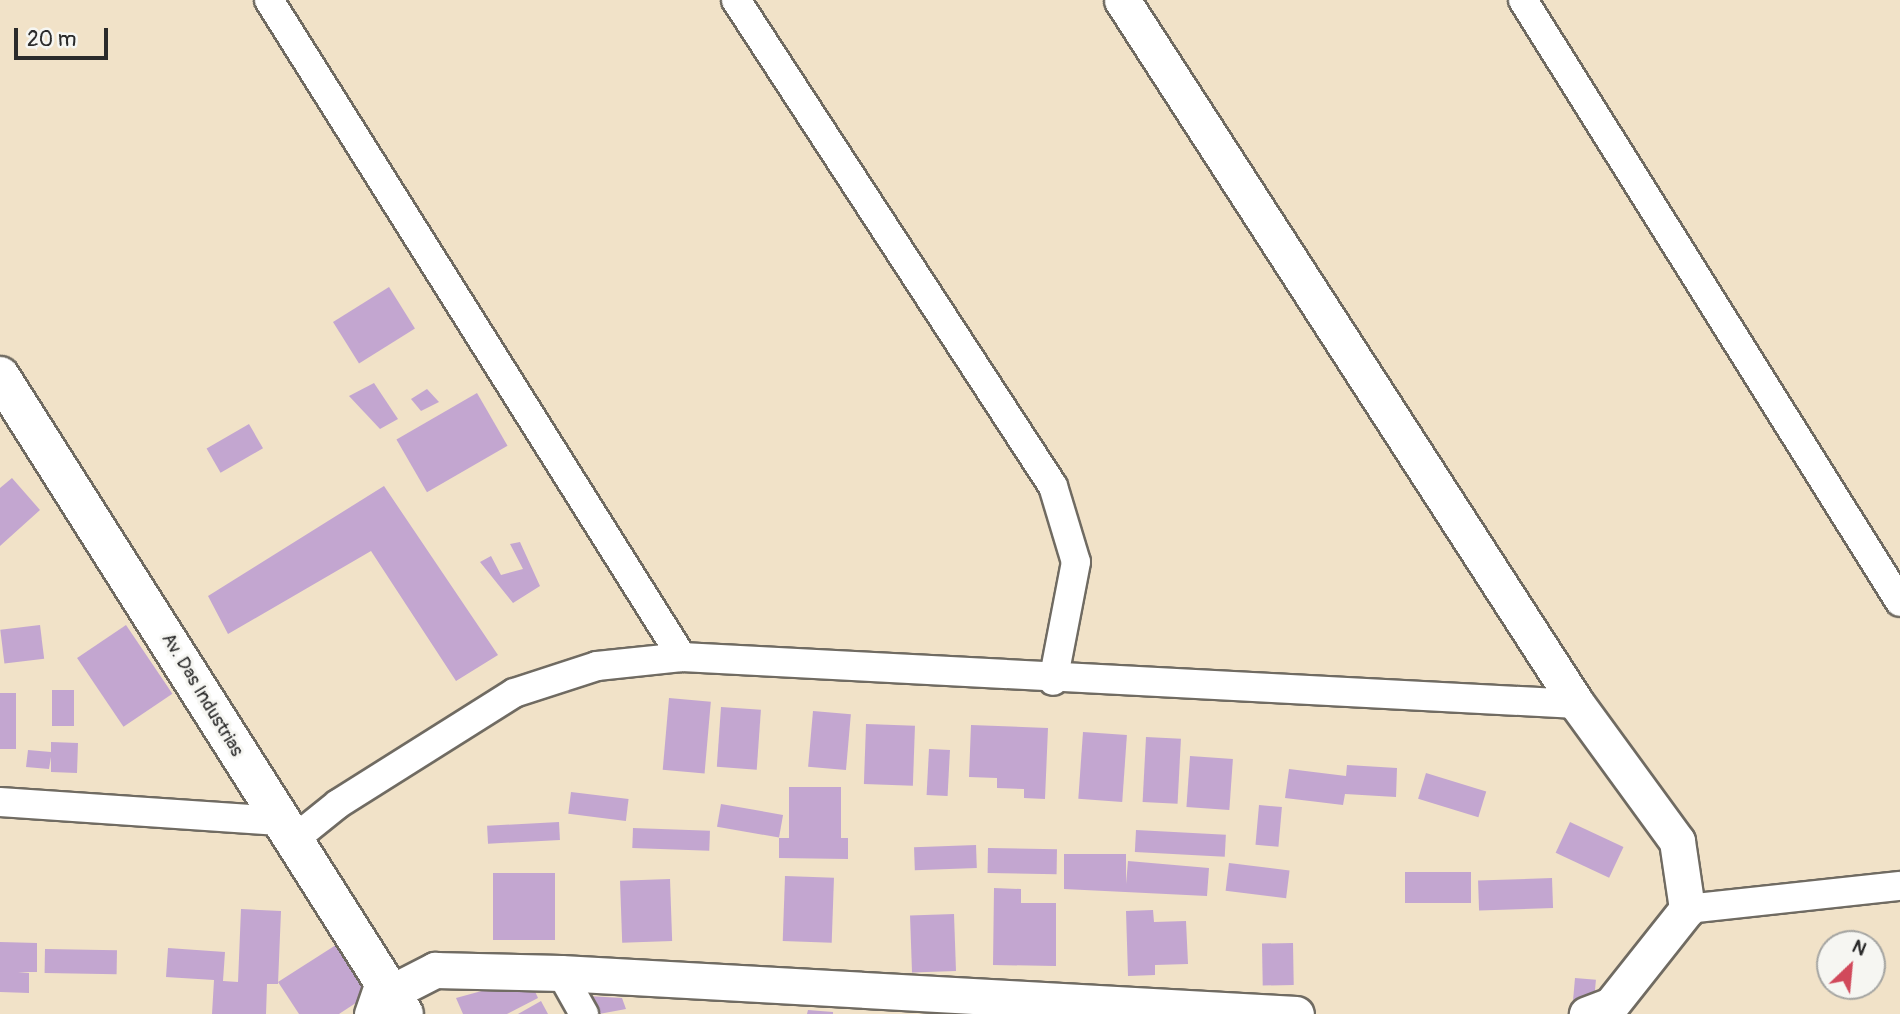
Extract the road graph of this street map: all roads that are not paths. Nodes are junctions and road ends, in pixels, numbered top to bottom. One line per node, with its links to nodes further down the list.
1 (268, 0): 7 (street)
2 (736, 0): 8 (street)
3 (1122, 0): 9 (street)
4 (1523, 0): 6 (street)
5 (0, 376): 11 (main road, Av. Das Industrias)
6 (1900, 602)
7 (682, 657): 8 (street); 11 (street)
8 (1053, 681): 9 (street)
9 (1577, 704): 13 (street)
10 (0, 802): 11 (street)
11 (286, 831): 15 (main road, Av. Das Industrias)
12 (1900, 887): 13 (street)
13 (1687, 909): 16 (street)
14 (561, 973): 15 (street); 17 (street); 18 (street)
15 (386, 1000)
16 (1603, 1011)
17 (584, 1014)
18 (1296, 1014)

